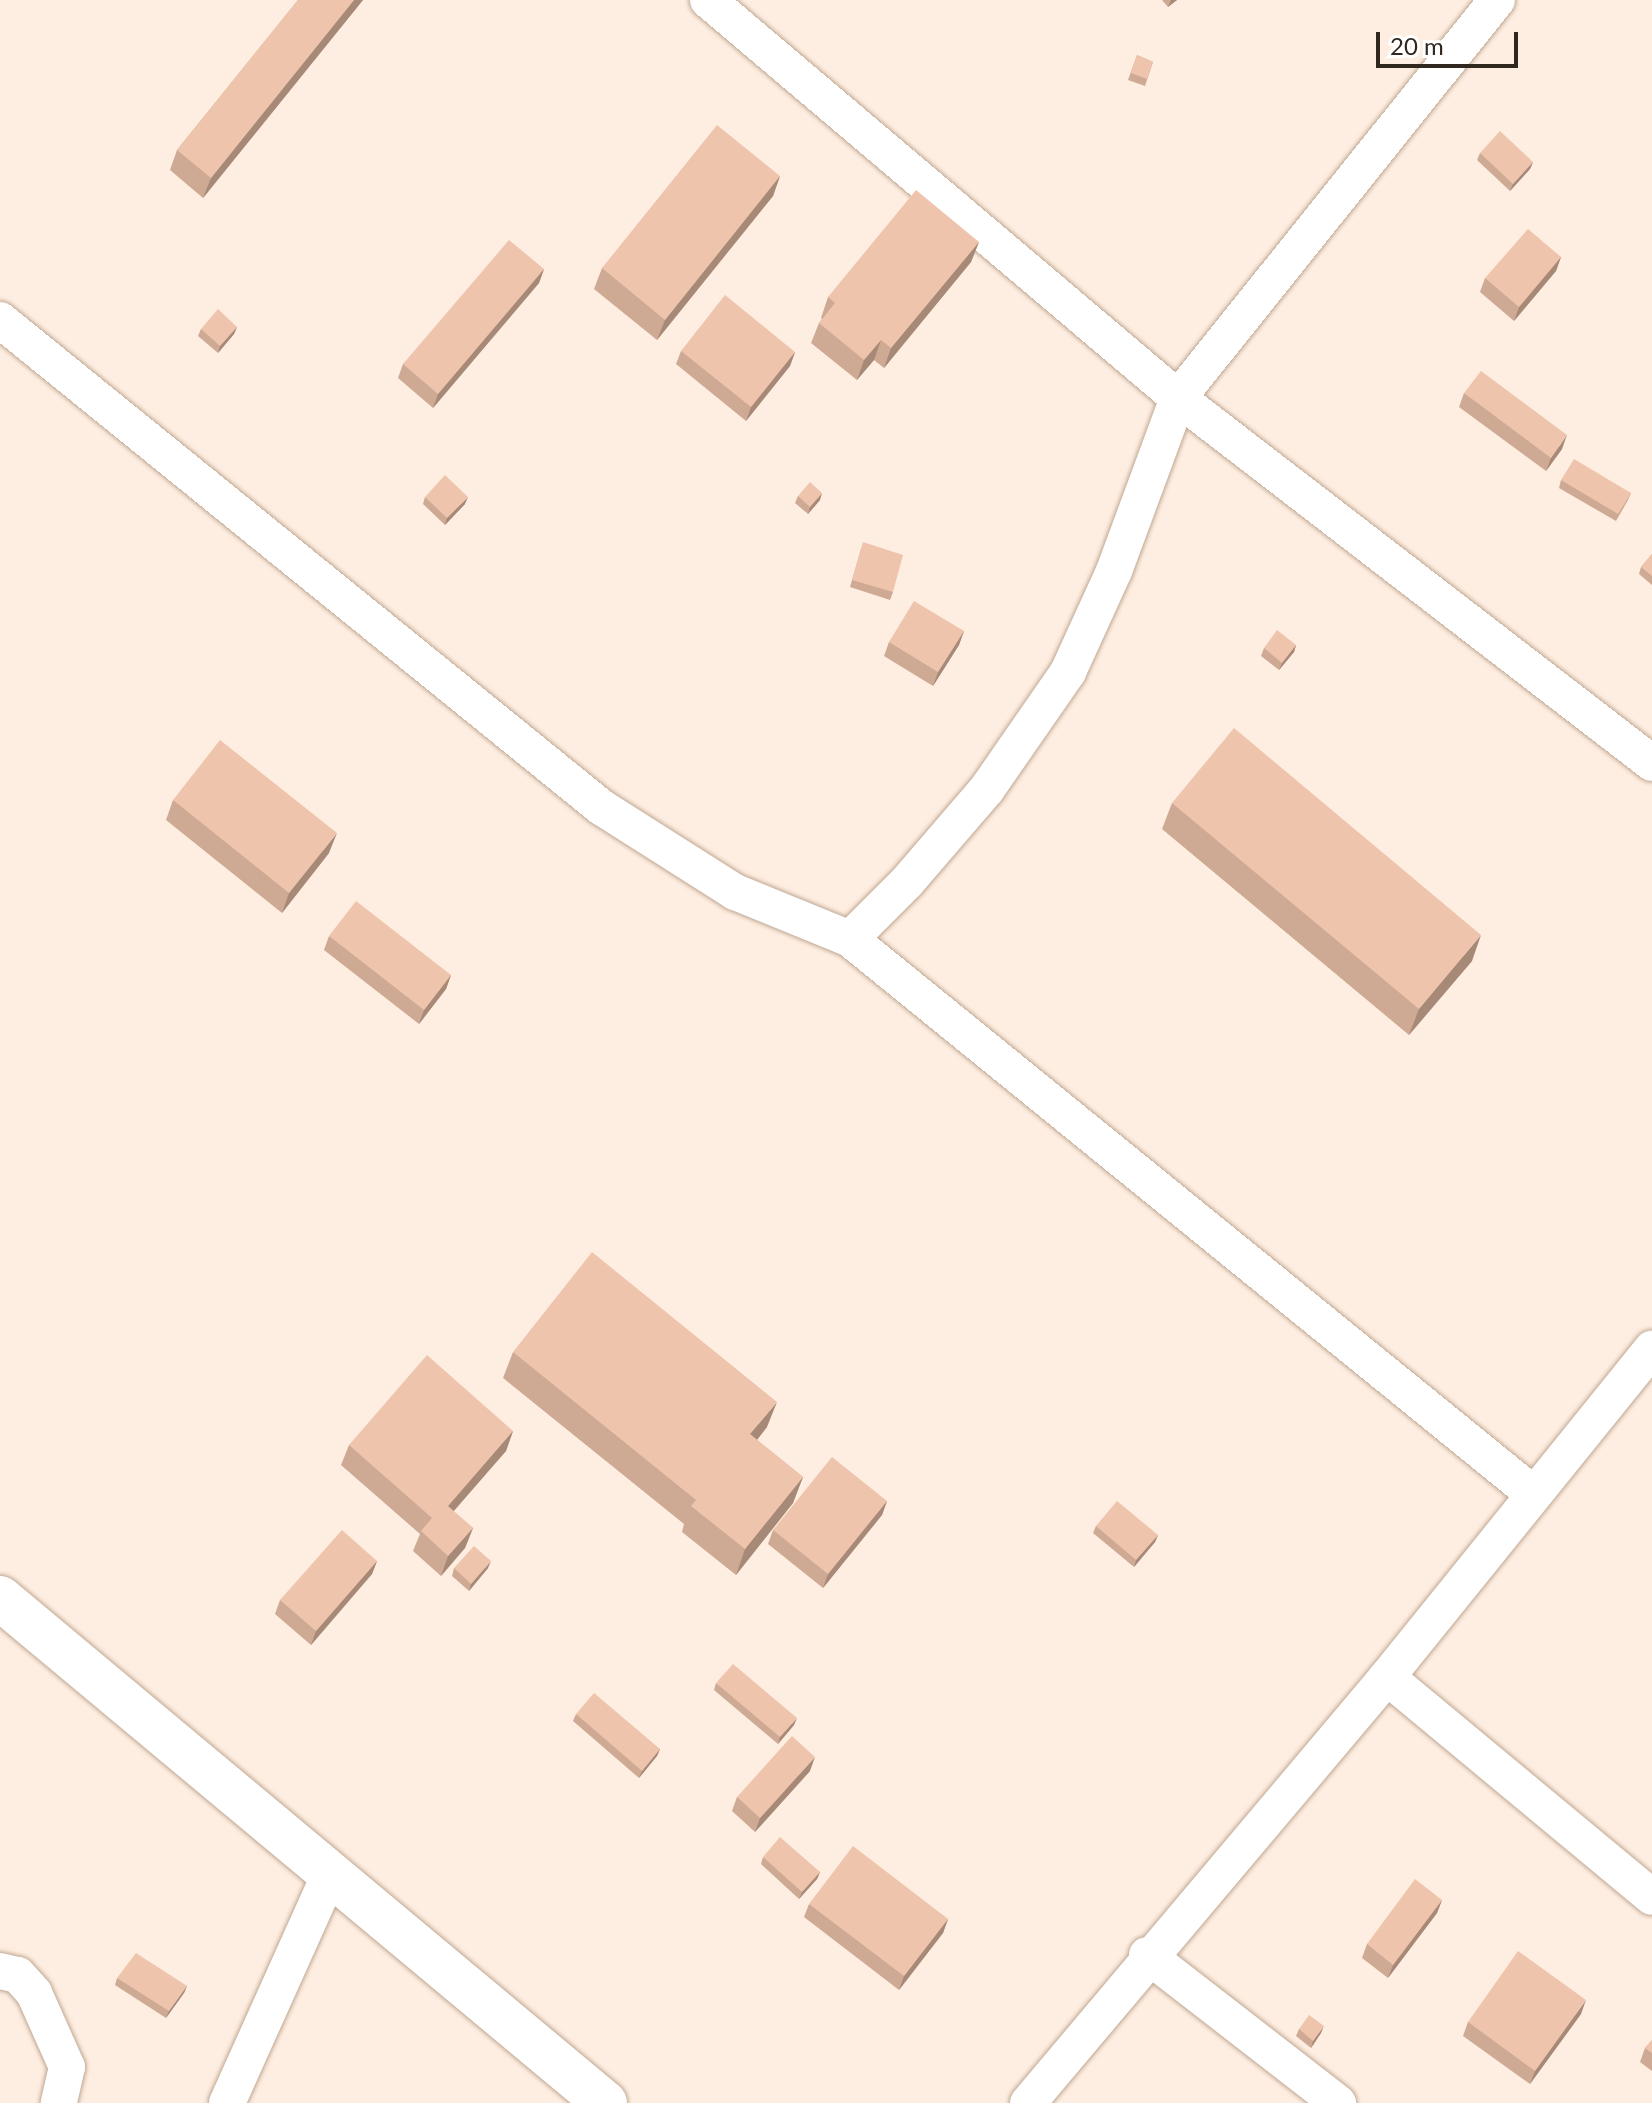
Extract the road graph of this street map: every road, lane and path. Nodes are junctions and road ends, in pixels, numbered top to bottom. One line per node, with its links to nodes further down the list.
1 (708, 0): 4 (street)
2 (1497, 0): 4 (street)
3 (0, 320): 6 (street)
4 (1178, 398): 5 (street); 6 (street)
5 (1652, 763)
6 (850, 939): 8 (street)
7 (1652, 1348): 8 (street)
8 (1531, 1492): 10 (street)
9 (0, 1598): 11 (main road)
10 (1387, 1677): 12 (street); 13 (street)
11 (331, 1872): 16 (street); 17 (main road)
12 (1652, 1897)
13 (1147, 1955): 18 (street); 19 (street)
14 (0, 1971): 15 (street)
15 (59, 2103)
16 (227, 2103)
17 (605, 2103)
18 (1028, 2103)
19 (1338, 2103)

